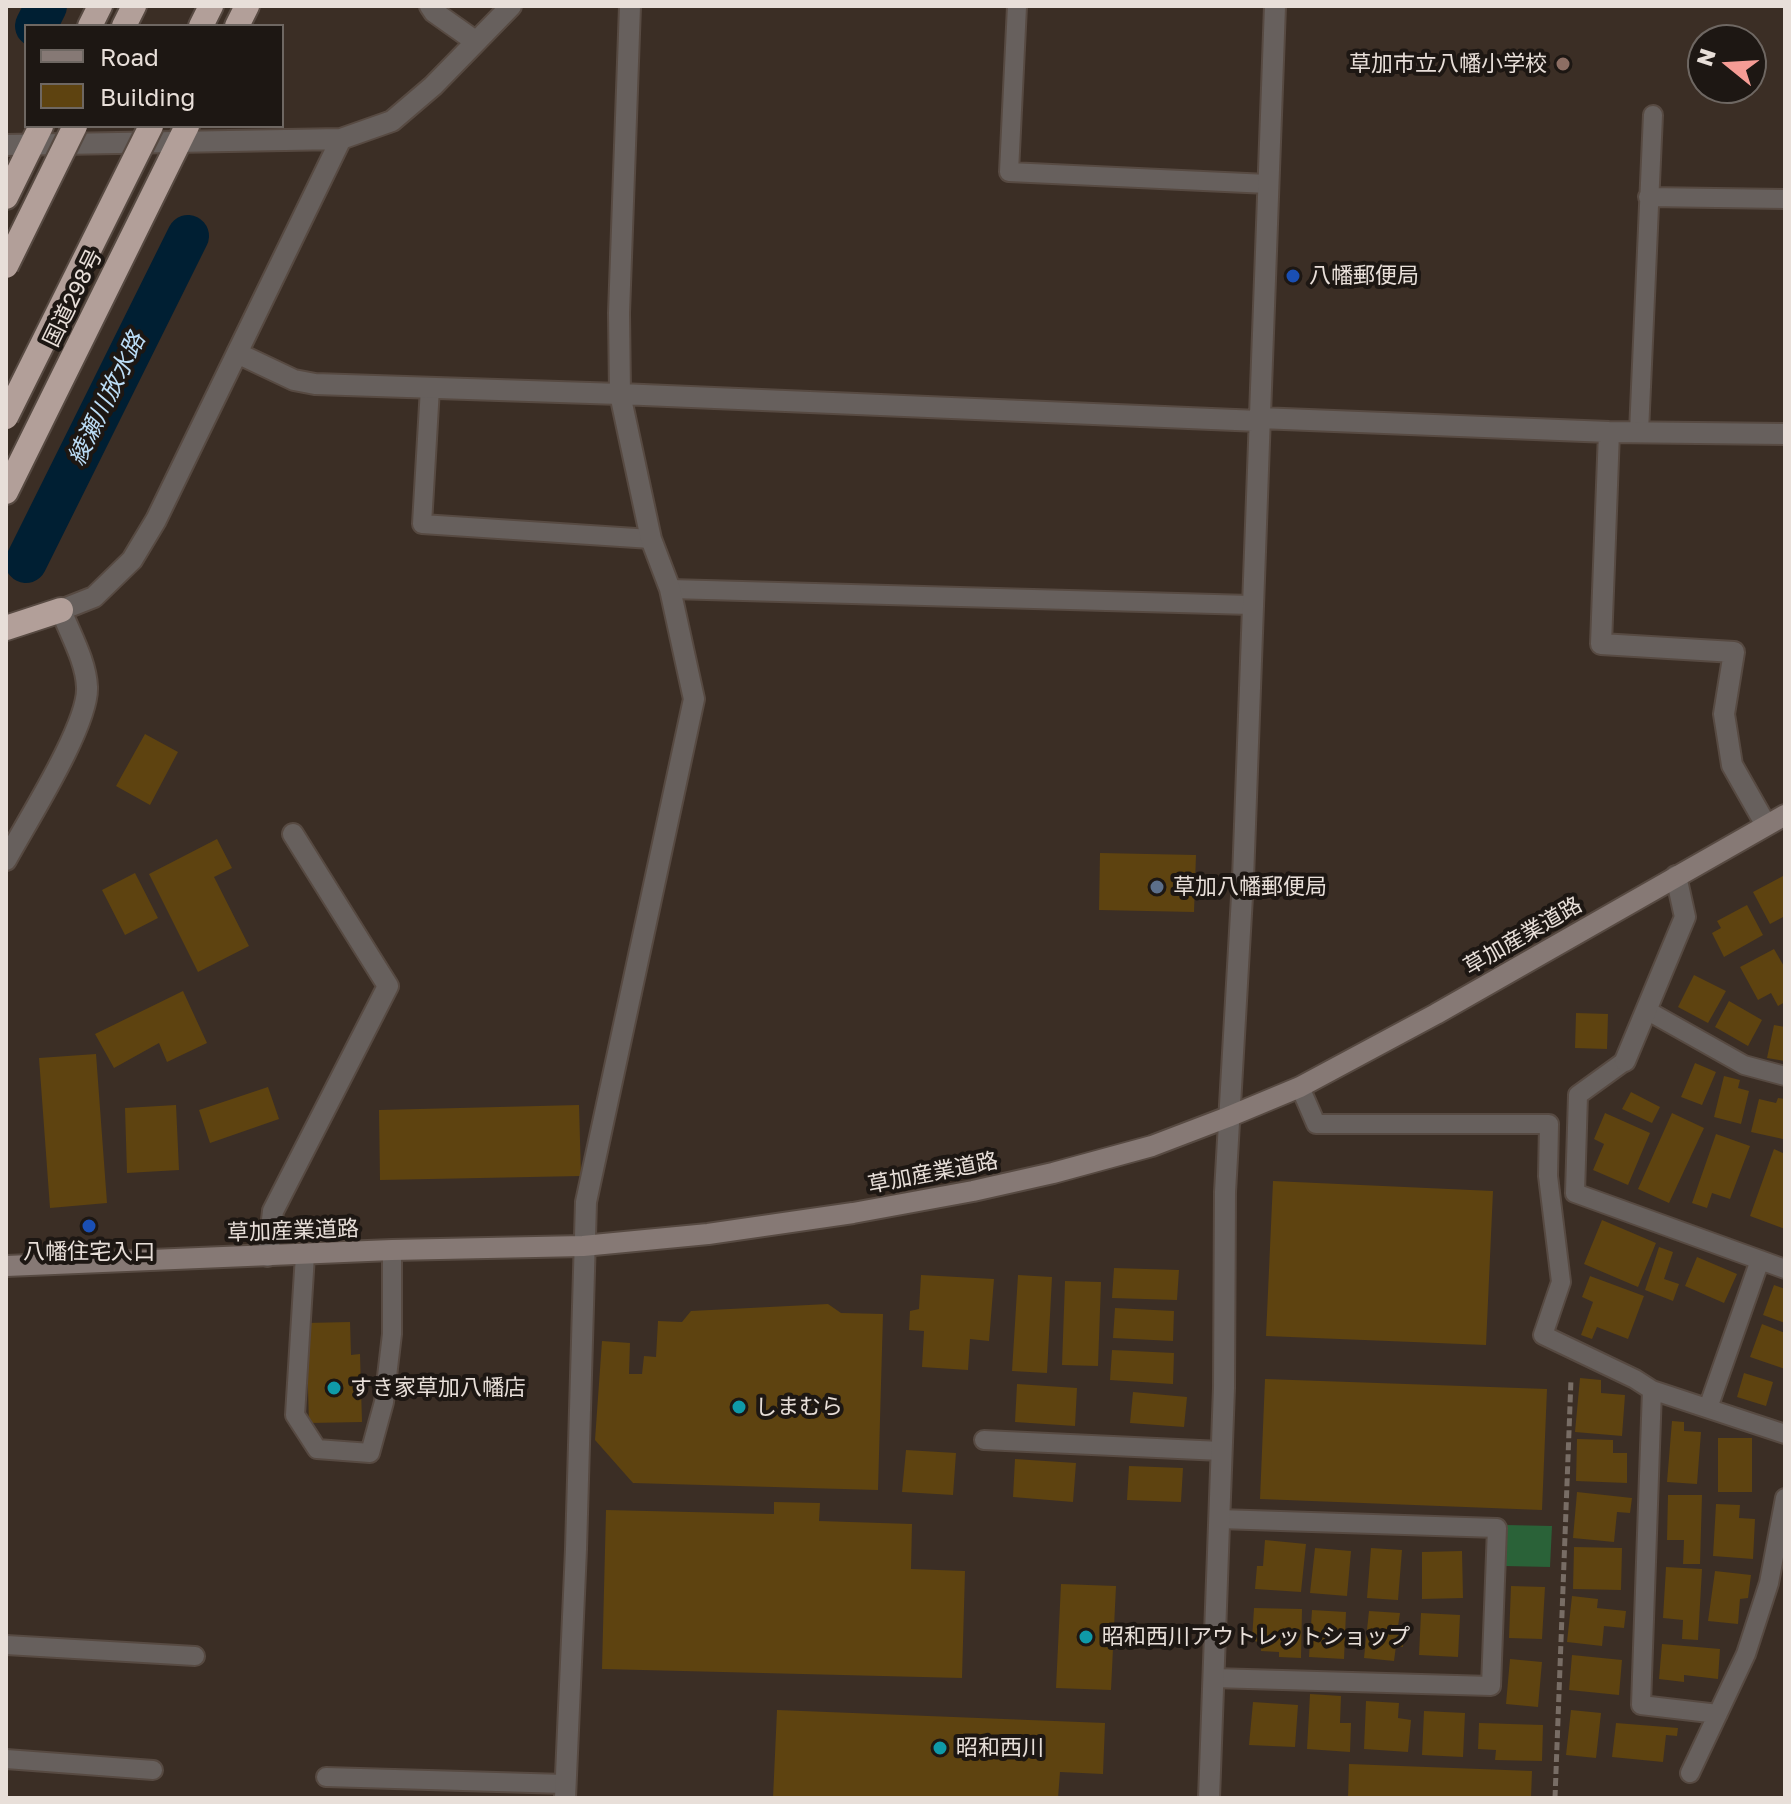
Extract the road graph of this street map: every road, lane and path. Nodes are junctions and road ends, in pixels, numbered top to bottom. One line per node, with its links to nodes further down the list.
1 (100, 6): 10 (highway)
2 (134, 6): 11 (highway)
3 (211, 6): 12 (highway)
4 (247, 6): 13 (highway)
5 (430, 6): 14 (street)
6 (511, 6): 14 (street)
7 (630, 6): 29 (street)
8 (1017, 6): 22 (lane)
9 (1275, 6): 22 (street)
10 (91, 24)
11 (125, 24)
12 (202, 24)
13 (238, 24)
14 (475, 41): 20 (street)
15 (1653, 115): 24 (lane)
16 (74, 128): 26 (highway, bridge)
17 (150, 128): 30 (highway, bridge)
18 (184, 133): 19 (street); 20 (street); 35 (highway, 国道298号)
19 (36, 135): 21 (street); 23 (highway)
20 (341, 139): 27 (street)
21 (6, 145)
22 (1268, 184): 31 (street)
23 (6, 197)
24 (1648, 197): 25 (lane); 33 (lane)
25 (1785, 199)
26 (6, 266)
27 (237, 353): 28 (street); 39 (street)
28 (430, 388): 29 (street); 36 (lane)
29 (620, 394): 31 (street); 36 (street)
30 (6, 417)
31 (1259, 419): 32 (street); 38 (street)
32 (1609, 432): 33 (street); 41 (street)
33 (1639, 432): 34 (street)
34 (1785, 434)
35 (6, 492)
36 (651, 539): 37 (street)
37 (670, 589): 38 (lane); 52 (street)
38 (1251, 605): 49 (street)
39 (61, 610): 40 (highway); 43 (street)
40 (6, 628)
41 (1780, 818): 44 (main road, 草加産業道路)
42 (293, 834): 55 (street)
43 (6, 860)
44 (1676, 876): 45 (street); 48 (main road, 草加産業道路)
45 (1648, 1011): 46 (street); 47 (lane)
46 (1625, 1061): 50 (lane)
47 (1785, 1076)
48 (1300, 1087): 49 (main road, 草加産業道路); 51 (lane)
49 (1228, 1117): 52 (main road, 草加産業道路); 64 (street)
50 (1585, 1197): 51 (lane); 56 (lane)
51 (1553, 1217): 59 (lane)
52 (583, 1246): 53 (main road, 草加産業道路); 75 (street)
53 (392, 1250): 54 (main road, 草加産業道路); 54 (lane)
54 (305, 1255): 55 (main road, 草加産業道路)
55 (268, 1256): 57 (main road, 草加産業道路)
56 (1760, 1260): 58 (lane); 61 (lane)
57 (6, 1266)
58 (1785, 1269)
59 (1572, 1349): 60 (lane); 77 (path)
60 (1652, 1390): 61 (lane); 70 (lane)
61 (1708, 1408): 62 (lane)
62 (1785, 1434)
63 (984, 1440): 64 (lane)
64 (1221, 1451): 66 (street)
65 (1785, 1498): 70 (lane)
66 (1219, 1519): 69 (street); 69 (lane)
67 (6, 1645): 68 (lane)
68 (195, 1656)
69 (1213, 1678): 76 (street)
70 (1718, 1714): 73 (lane)
71 (6, 1759): 72 (lane)
72 (153, 1770)
73 (1690, 1773)
74 (326, 1777): 75 (lane)
75 (565, 1791)
76 (1209, 1798)
77 (1555, 1798)

